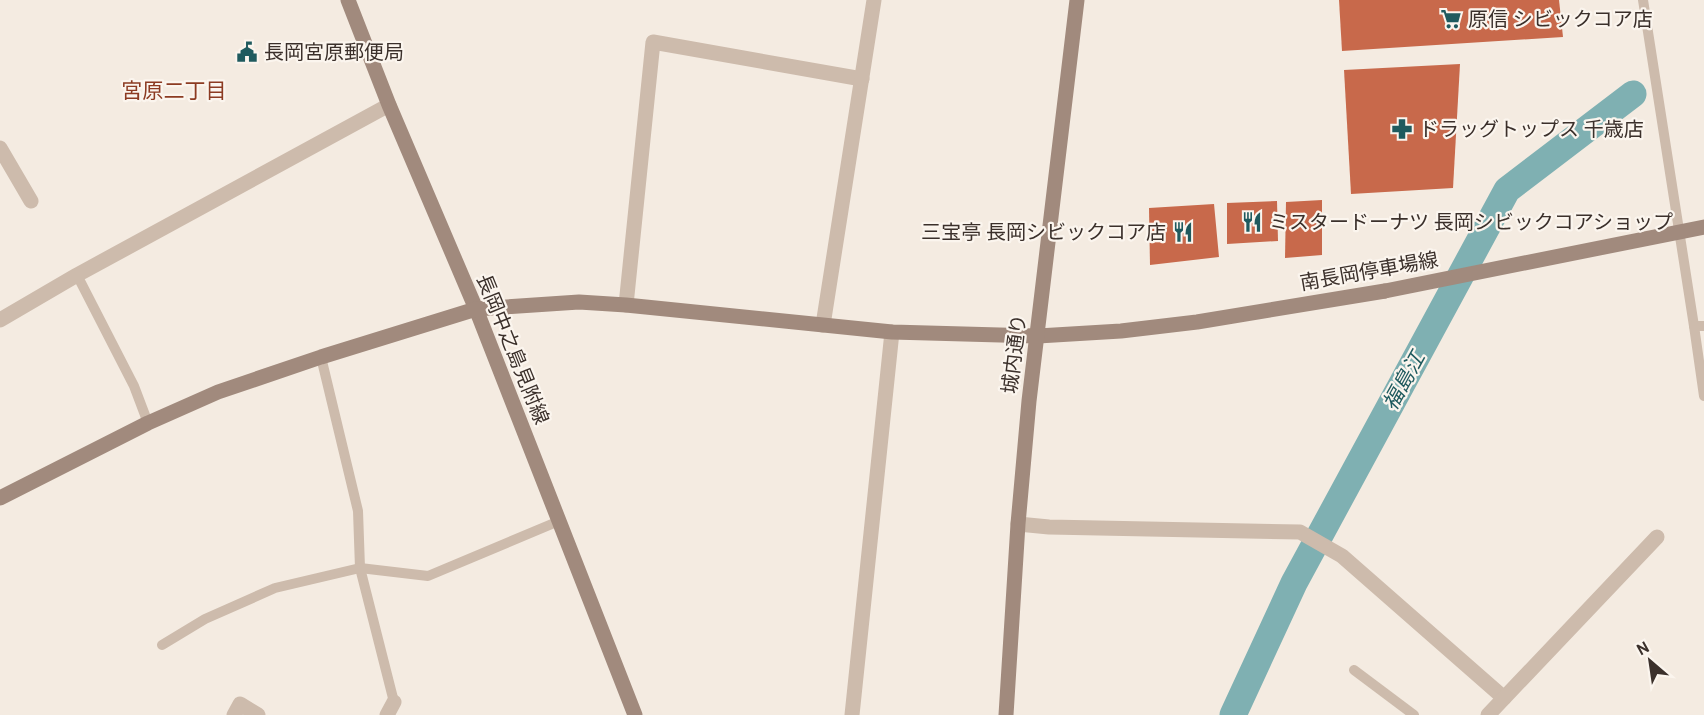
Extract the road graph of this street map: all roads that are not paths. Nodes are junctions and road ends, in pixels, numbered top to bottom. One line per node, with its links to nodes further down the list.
1 (348, 0): 6 (street, 長岡中之島見附線)
2 (874, 0): 5 (street)
3 (1077, 0): 17 (street, 城内通り)
4 (1643, 0): 15 (lane)
5 (862, 79): 11 (street); 14 (street)
6 (389, 105): 10 (street); 12 (street, 長岡中之島見附線)
7 (0, 148): 8 (street)
8 (31, 201)
9 (1704, 227): 17 (street, 南長岡停車場線, bridge)
10 (77, 275): 13 (street); 20 (lane)
11 (626, 305): 12 (street, 南長岡停車場線); 14 (street, 南長岡停車場線)
12 (476, 309): 18 (street, 南長岡停車場線); 22 (street, 長岡中之島見附線)
13 (0, 320)
14 (823, 325): 16 (street, 南長岡停車場線)
15 (1699, 326): 19 (lane)
16 (892, 332): 17 (street, 南長岡停車場線); 33 (street)
17 (1038, 336): 23 (street, 城内通り)
18 (321, 357): 20 (street, 南長岡停車場線); 25 (lane)
19 (1704, 396)
20 (148, 423): 21 (street, 南長岡停車場線)
21 (0, 498)
22 (559, 521): 25 (lane); 32 (street, 長岡中之島見附線)
23 (1018, 524): 28 (street); 34 (street, 城内通り)
24 (1657, 537): 28 (street)
25 (360, 568): 26 (lane); 29 (lane)
26 (162, 645)
27 (1354, 670): 35 (lane)
28 (1504, 698): 36 (street)
29 (391, 708)
30 (234, 715): 31 (street)
31 (258, 715)
32 (634, 715)
33 (852, 715)
34 (1006, 715)
35 (1414, 715)
36 (1488, 715)

